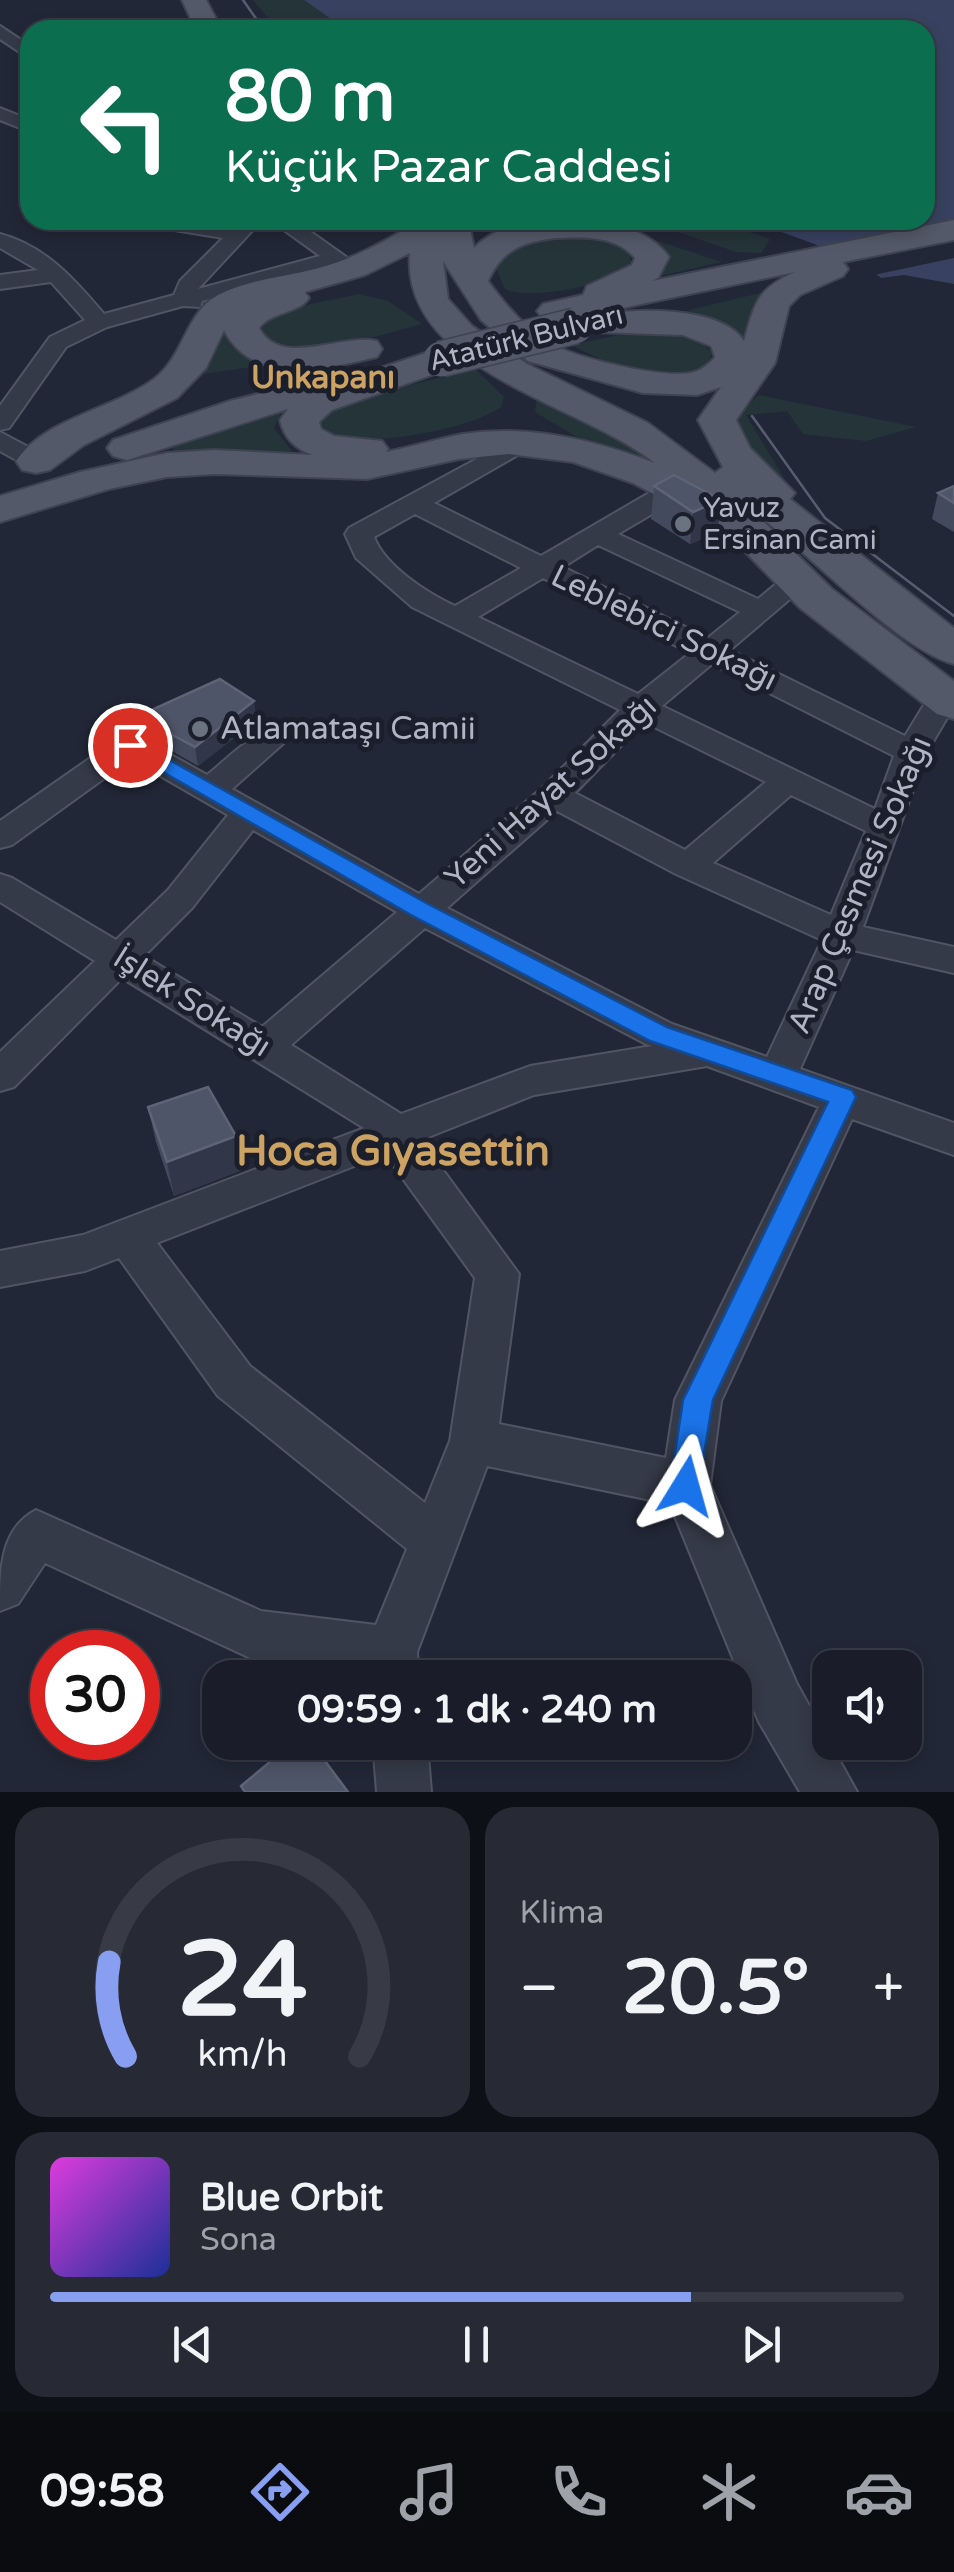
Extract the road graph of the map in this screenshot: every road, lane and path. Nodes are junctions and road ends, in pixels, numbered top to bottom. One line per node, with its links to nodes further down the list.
1 (0, 31): 2 (street)
2 (15, 48)
3 (242, 230): 19 (street)
4 (295, 230): 15 (street)
5 (420, 230): 15 (main road)
6 (435, 230): 22 (main road)
7 (440, 230): 18 (main road)
8 (560, 230): 18 (main road)
9 (600, 230): 20 (main road)
10 (642, 230): 14 (main road)
11 (954, 230): 14 (main road)
12 (0, 240): 16 (street)
13 (954, 244): 14 (main road)
14 (823, 263): 20 (main road, Atatürk Bulvarı); 32 (main road)
15 (344, 264): 19 (main road)
16 (59, 274): 17 (street); 21 (street)
17 (0, 282)
18 (471, 282): 24 (main road)
19 (201, 304): 21 (street); 28 (main road)
20 (565, 319): 22 (main road, Atatürk Bulvarı, bridge); 24 (main road)
21 (100, 322): 25 (street)
22 (436, 340): 22 (main road); 23 (main road); 23 (main road); 28 (main road, Atatürk Bulvarı); 31 (main road, Atatürk Bulvarı)
23 (487, 353): 33 (main road)
24 (541, 353): 32 (main road)
25 (0, 423)
26 (0, 440): 28 (street)
27 (520, 443): 29 (main road); 30 (street); 31 (main road)
28 (18, 469)
29 (677, 488): 33 (main road); 34 (street)
30 (416, 504): 35 (street, Leblebici Sokağı); 38 (street)
31 (0, 505)
32 (798, 524): 39 (main road)
33 (744, 525): 36 (main road)
34 (598, 535): 35 (street); 37 (street)
35 (541, 568): 38 (street); 40 (street, Leblebici Sokağı)
36 (797, 581): 37 (street, Yeni Hayat Sokağı); 41 (main road)
37 (761, 611): 40 (street, Yeni Hayat Sokağı)
38 (457, 617): 42 (street)
39 (954, 650)
40 (713, 651): 42 (street, Yeni Hayat Sokağı); 44 (street, Leblebici Sokağı)
41 (949, 701): 44 (street, Arap Çesmesi Sokağı)
42 (640, 708): 45 (street); 47 (street, Yeni Hayat Sokağı)
43 (270, 741): 46 (street)
44 (912, 752): 49 (street, Arap Çesmesi Sokağı)
45 (787, 781): 49 (street); 51 (street)
46 (210, 790): 48 (street); 50 (street)
47 (554, 796): 51 (street); 53 (street, Yeni Hayat Sokağı)
48 (250, 811): 53 (street); 56 (street)
49 (885, 827): 54 (street, Arap Çesmesi Sokağı)
50 (0, 838)
51 (688, 866): 54 (street)
52 (0, 886): 56 (street, İşlek Sokağı)
53 (420, 910): 57 (street, Yeni Hayat Sokağı); 58 (street)
54 (842, 935): 55 (street); 59 (street, Arap Çesmesi Sokağı)
55 (948, 949)
56 (118, 957): 57 (street, İşlek Sokağı); 60 (street)
57 (264, 1047): 62 (street, İşlek Sokağı)
58 (709, 1052): 59 (street); 62 (street)
59 (778, 1075): 61 (street)
60 (0, 1076)
61 (843, 1097): 63 (street); 67 (street)
62 (388, 1127): 64 (street); 66 (street)
63 (954, 1139)
64 (127, 1236): 65 (street); 68 (street)
65 (0, 1268)
66 (473, 1441): 67 (street); 68 (street)
67 (686, 1486): 74 (street)
68 (434, 1540): 71 (street)
69 (0, 1586): 70 (street)
70 (369, 1660)
71 (394, 1660)
72 (401, 1760): 73 (street)
73 (404, 1792)
74 (830, 1792)

